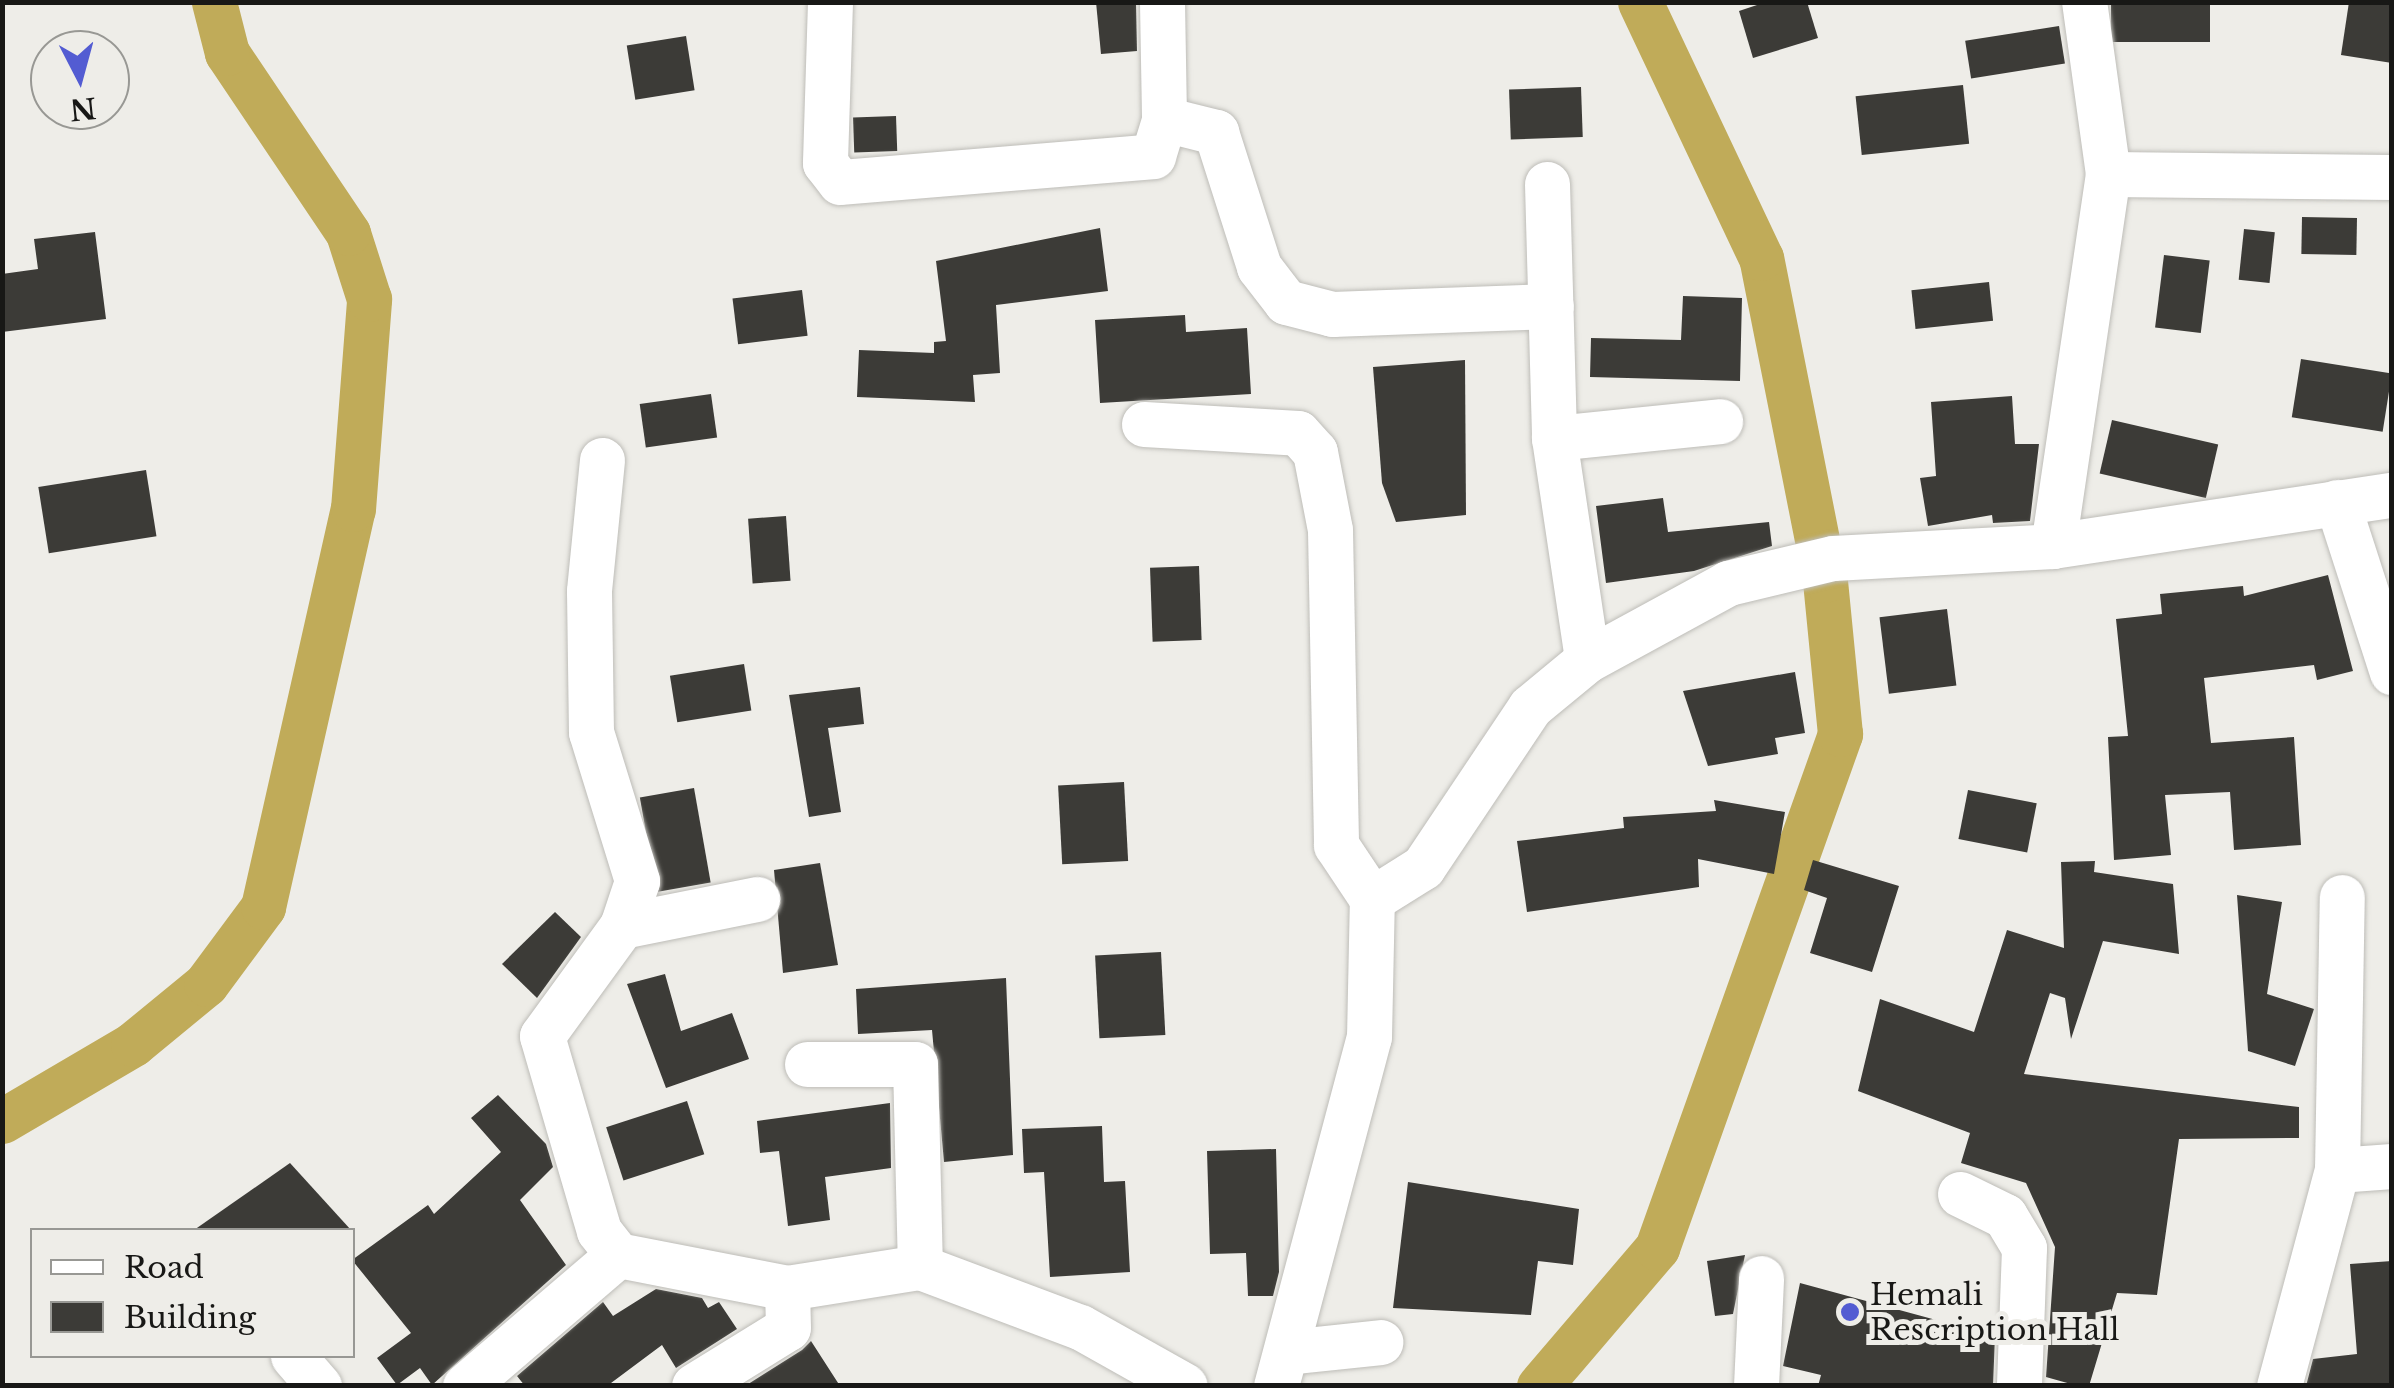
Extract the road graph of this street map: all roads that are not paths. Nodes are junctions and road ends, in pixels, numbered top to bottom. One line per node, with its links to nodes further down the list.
1 (830, 2): 4 (street)
2 (1162, 2): 4 (street)
3 (2084, 2): 5 (street)
4 (1164, 119): 8 (street)
5 (2108, 174): 6 (street); 15 (street)
6 (2392, 177)
7 (1547, 184): 8 (street)
8 (1550, 306): 11 (street)
9 (1720, 421): 11 (street)
10 (1144, 424): 20 (street)
11 (1554, 438): 16 (street)
12 (602, 460): 21 (street)
13 (2392, 494): 14 (street)
14 (2337, 502): 15 (street); 17 (street)
15 (2053, 546): 16 (street)
16 (1587, 660): 20 (street)
17 (2392, 672)
18 (2342, 898): 24 (street)
19 (757, 899): 21 (street)
20 (1372, 899): 32 (street)
21 (622, 926): 26 (street)
22 (807, 1064): 27 (street)
23 (2392, 1166): 24 (street)
24 (2337, 1170): 39 (street)
25 (1960, 1194): 38 (street)
26 (618, 1255): 29 (street); 34 (street)
27 (920, 1267): 29 (street); 36 (street)
28 (1761, 1278): 37 (street)
29 (787, 1288): 35 (street)
30 (1380, 1342): 32 (street)
31 (296, 1358): 33 (street)
32 (1281, 1369)
33 (319, 1386)
34 (465, 1386)
35 (694, 1386)
36 (1185, 1386)
37 (1756, 1386)
38 (2019, 1386)
39 (2279, 1386)

